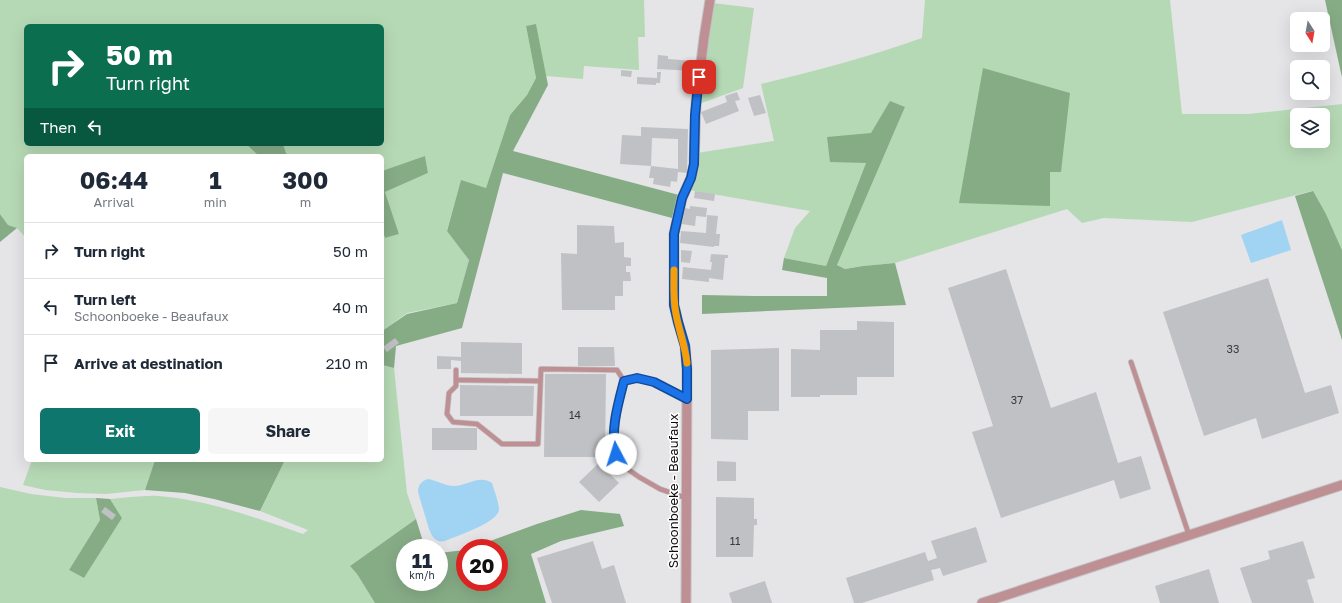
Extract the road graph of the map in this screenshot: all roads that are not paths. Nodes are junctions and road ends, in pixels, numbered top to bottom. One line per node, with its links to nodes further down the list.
1 (710, 0): 7 (street, Schoonboeke - Beaufaux)
2 (1131, 362): 10 (lane)
3 (456, 370): 4 (lane)
4 (456, 380): 5 (lane); 5 (lane)
5 (540, 381): 6 (lane)
6 (624, 381): 7 (lane); 9 (lane)
7 (687, 399): 9 (street, Schoonboeke - Beaufaux)
8 (1342, 485): 10 (street)
9 (686, 498): 11 (street, Schoonboeke - Beaufaux)
10 (1188, 535): 12 (street)
11 (686, 603)
12 (982, 603)

